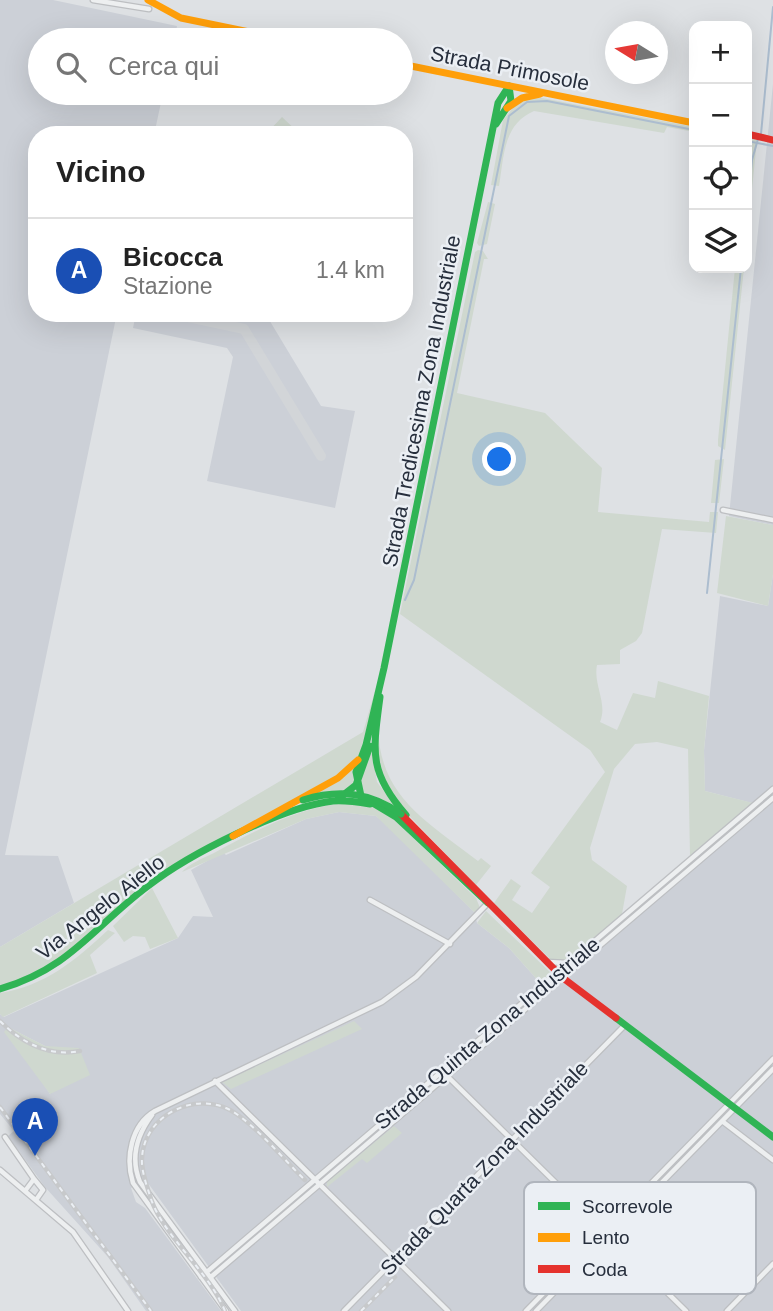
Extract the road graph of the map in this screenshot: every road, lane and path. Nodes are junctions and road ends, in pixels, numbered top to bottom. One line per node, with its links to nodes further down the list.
1 (93, 0): 3 (street)
2 (148, 0): 4 (main road)
3 (149, 9)
4 (230, 28)
5 (413, 66): 6 (main road, Strada Primosole)
6 (484, 81): 7 (main road, Strada Primosole); 9 (main road)
7 (509, 86): 8 (main road, Strada Primosole); 9 (main road); 10 (main road)
8 (560, 96): 10 (main road); 11 (main road, Strada Primosole)
9 (498, 103): 12 (main road, Strada Tredicesima Zona Industriale)
10 (507, 108): 12 (main road)
11 (689, 122)
12 (494, 126): 17 (main road, Strada Tredicesima Zona Industriale)
13 (754, 136): 14 (main road)
14 (773, 139)
15 (723, 510): 16 (street)
16 (773, 520)
17 (381, 683): 18 (main road); 19 (main road)
18 (379, 705): 20 (main road); 27 (main road)
19 (363, 752): 20 (main road); 25 (main road)
20 (356, 784): 23 (main road); 24 (main road)
21 (773, 789): 31 (street, Strada Quinta Zona Industriale)
22 (773, 798): 33 (street, Strada Quinta Zona Industriale)
23 (331, 801): 24 (main road); 26 (main road)
24 (381, 807): 29 (main road)
25 (232, 836): 26 (main road); 27 (main road, bridge)
26 (219, 845): 34 (main road, Via Angelo Aiello)
27 (452, 865): 29 (main road)
28 (370, 900): 30 (street)
29 (488, 903): 30 (street); 32 (main road)
30 (450, 944): 40 (street)
31 (571, 961): 32 (street); 33 (street, Strada Quinta Zona Industriale)
32 (547, 962): 33 (main road)
33 (561, 976): 35 (main road); 38 (street, Strada Quinta Zona Industriale); 39 (street, Strada Quinta Zona Industriale)
34 (0, 989)
35 (624, 1026): 43 (main road); 47 (street, Strada Quarta Zona Industriale)
36 (773, 1059): 43 (street)
37 (773, 1069): 43 (street)
38 (442, 1070): 39 (street); 41 (street, Strada Quinta Zona Industriale)
39 (448, 1076): 42 (street, Strada Quinta Zona Industriale); 47 (street)
40 (215, 1082): 53 (street); 63 (street)
41 (422, 1088): 42 (street); 53 (street, Strada Quinta Zona Industriale)
42 (426, 1094): 57 (street, Strada Quinta Zona Industriale)
43 (732, 1106): 44 (street); 45 (main road); 48 (street)
44 (722, 1121): 49 (street); 50 (street)
45 (773, 1137)
46 (5, 1138): 52 (street)
47 (512, 1139): 54 (street); 61 (street, Strada Quarta Zona Industriale)
48 (686, 1147): 49 (street); 55 (street)
49 (691, 1153): 56 (street)
50 (773, 1160)
51 (0, 1170): 58 (street)
52 (34, 1179): 58 (street); 59 (street)
53 (315, 1180): 57 (street); 60 (street, Strada Quinta Zona Industriale)
54 (555, 1182)
55 (652, 1182)
56 (663, 1182)
57 (320, 1185): 60 (street, Strada Quinta Zona Industriale); 61 (street)
58 (25, 1191): 59 (street)
59 (36, 1200): 69 (street)
60 (258, 1233): 63 (street, Strada Quinta Zona Industriale)
61 (395, 1259): 72 (street, Strada Quarta Zona Industriale); 73 (street)
62 (773, 1264): 64 (street)
63 (206, 1278): 70 (street); 71 (street)
64 (756, 1281)
65 (542, 1294): 74 (street)
66 (553, 1294): 75 (street)
67 (669, 1294): 76 (street)
68 (744, 1294): 77 (street)
69 (128, 1311)
70 (226, 1311)
71 (234, 1311)
72 (344, 1311)
73 (448, 1311)
74 (526, 1311)
75 (536, 1311)
76 (686, 1311)
77 (727, 1311)

